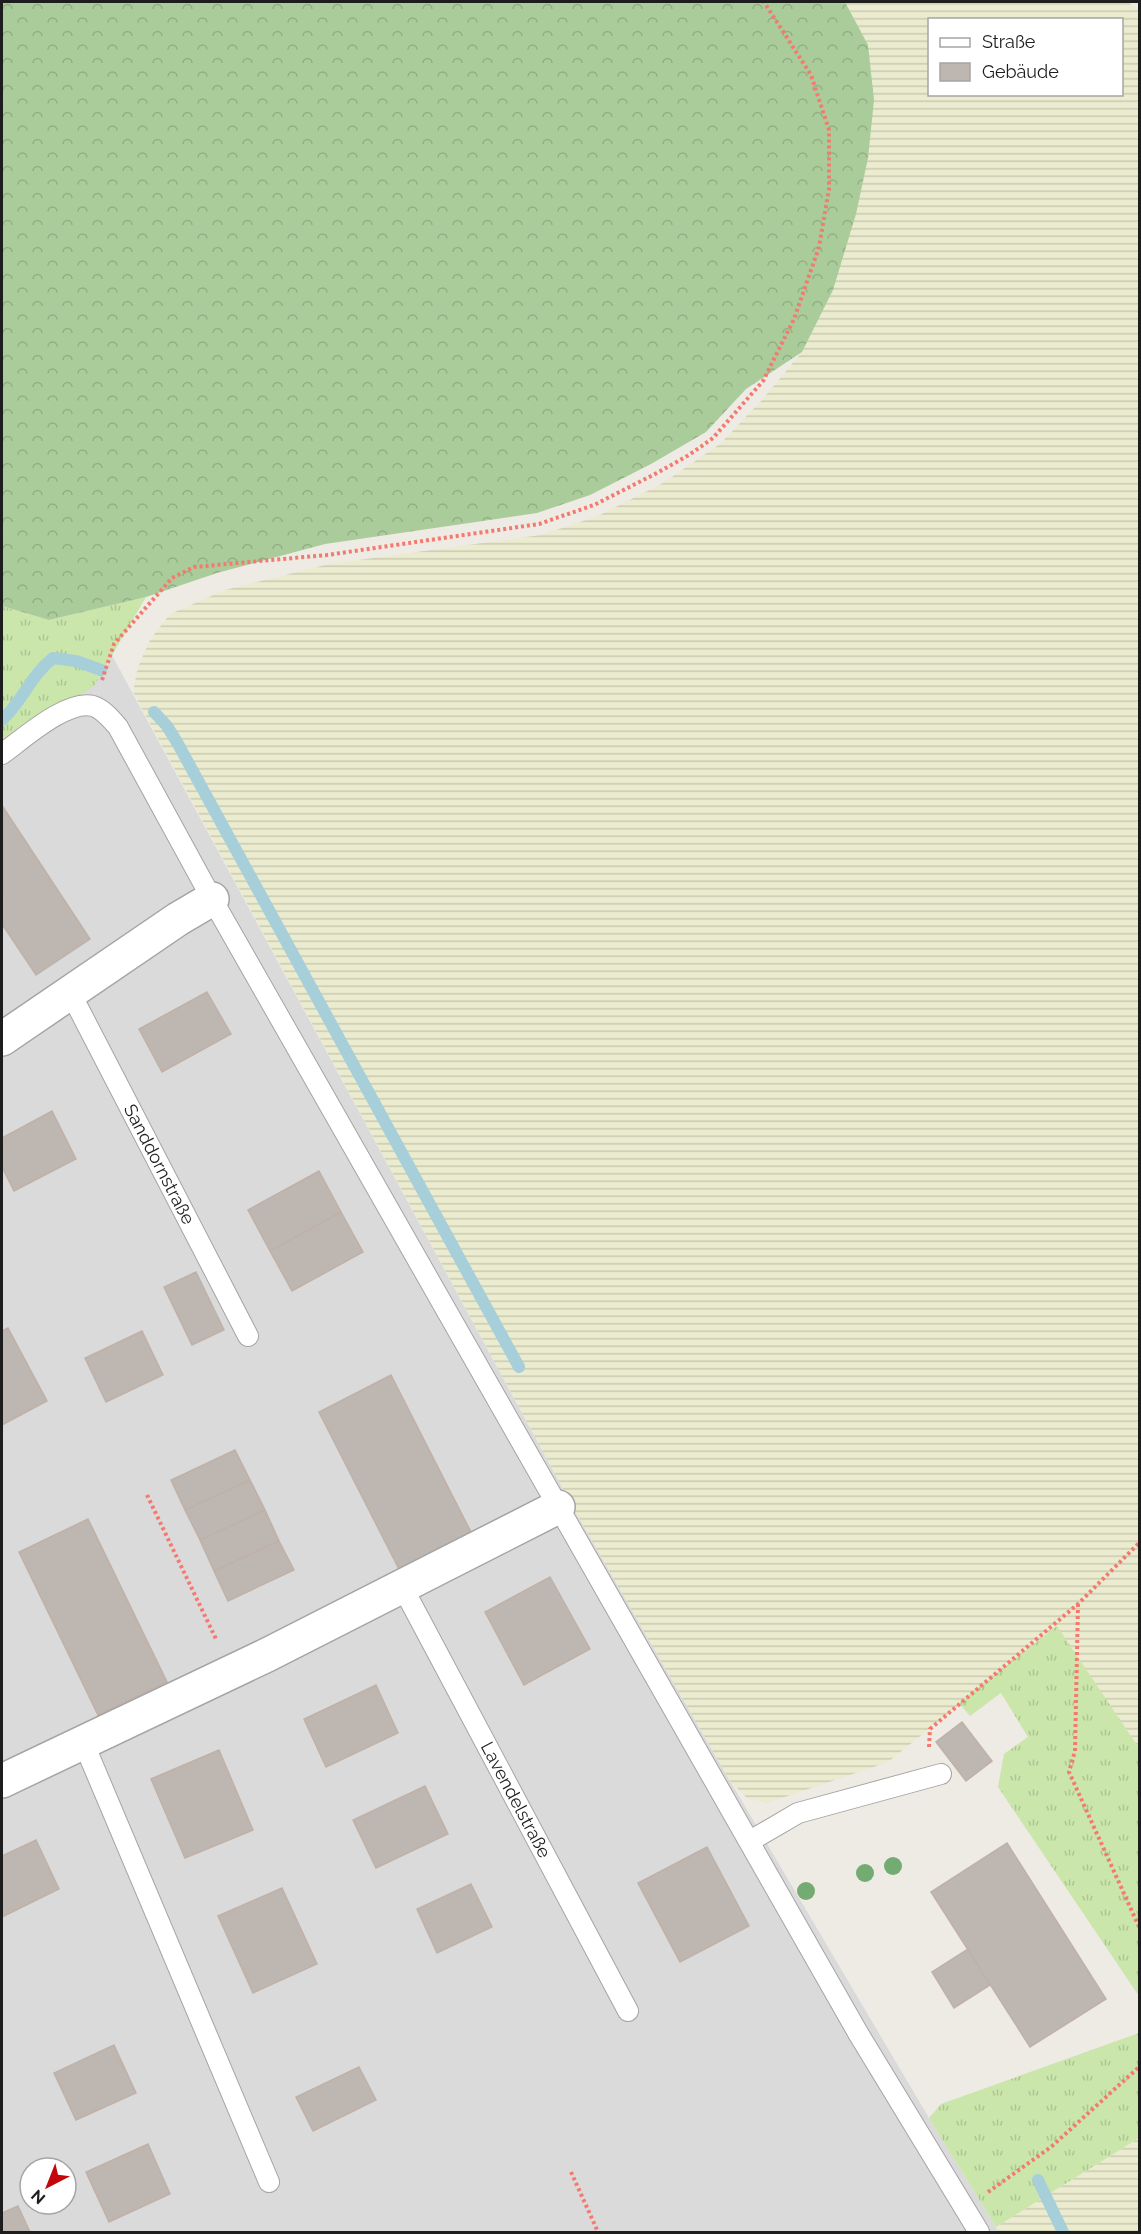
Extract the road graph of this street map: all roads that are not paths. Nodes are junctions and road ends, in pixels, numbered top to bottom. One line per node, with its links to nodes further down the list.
1 (2, 754): 2 (lane)
2 (212, 899): 3 (street); 6 (lane)
3 (70, 992): 4 (street); 5 (lane, Sanddornstraße)
4 (2, 1039)
5 (248, 1336)
6 (558, 1507): 7 (street); 11 (lane)
7 (403, 1588): 8 (street); 12 (lane, Lavendelstraße)
8 (84, 1744): 10 (street); 13 (lane)
9 (941, 1774): 11 (lane)
10 (2, 1781)
11 (750, 1841): 14 (lane)
12 (628, 2011)
13 (269, 2182)
14 (979, 2232)

